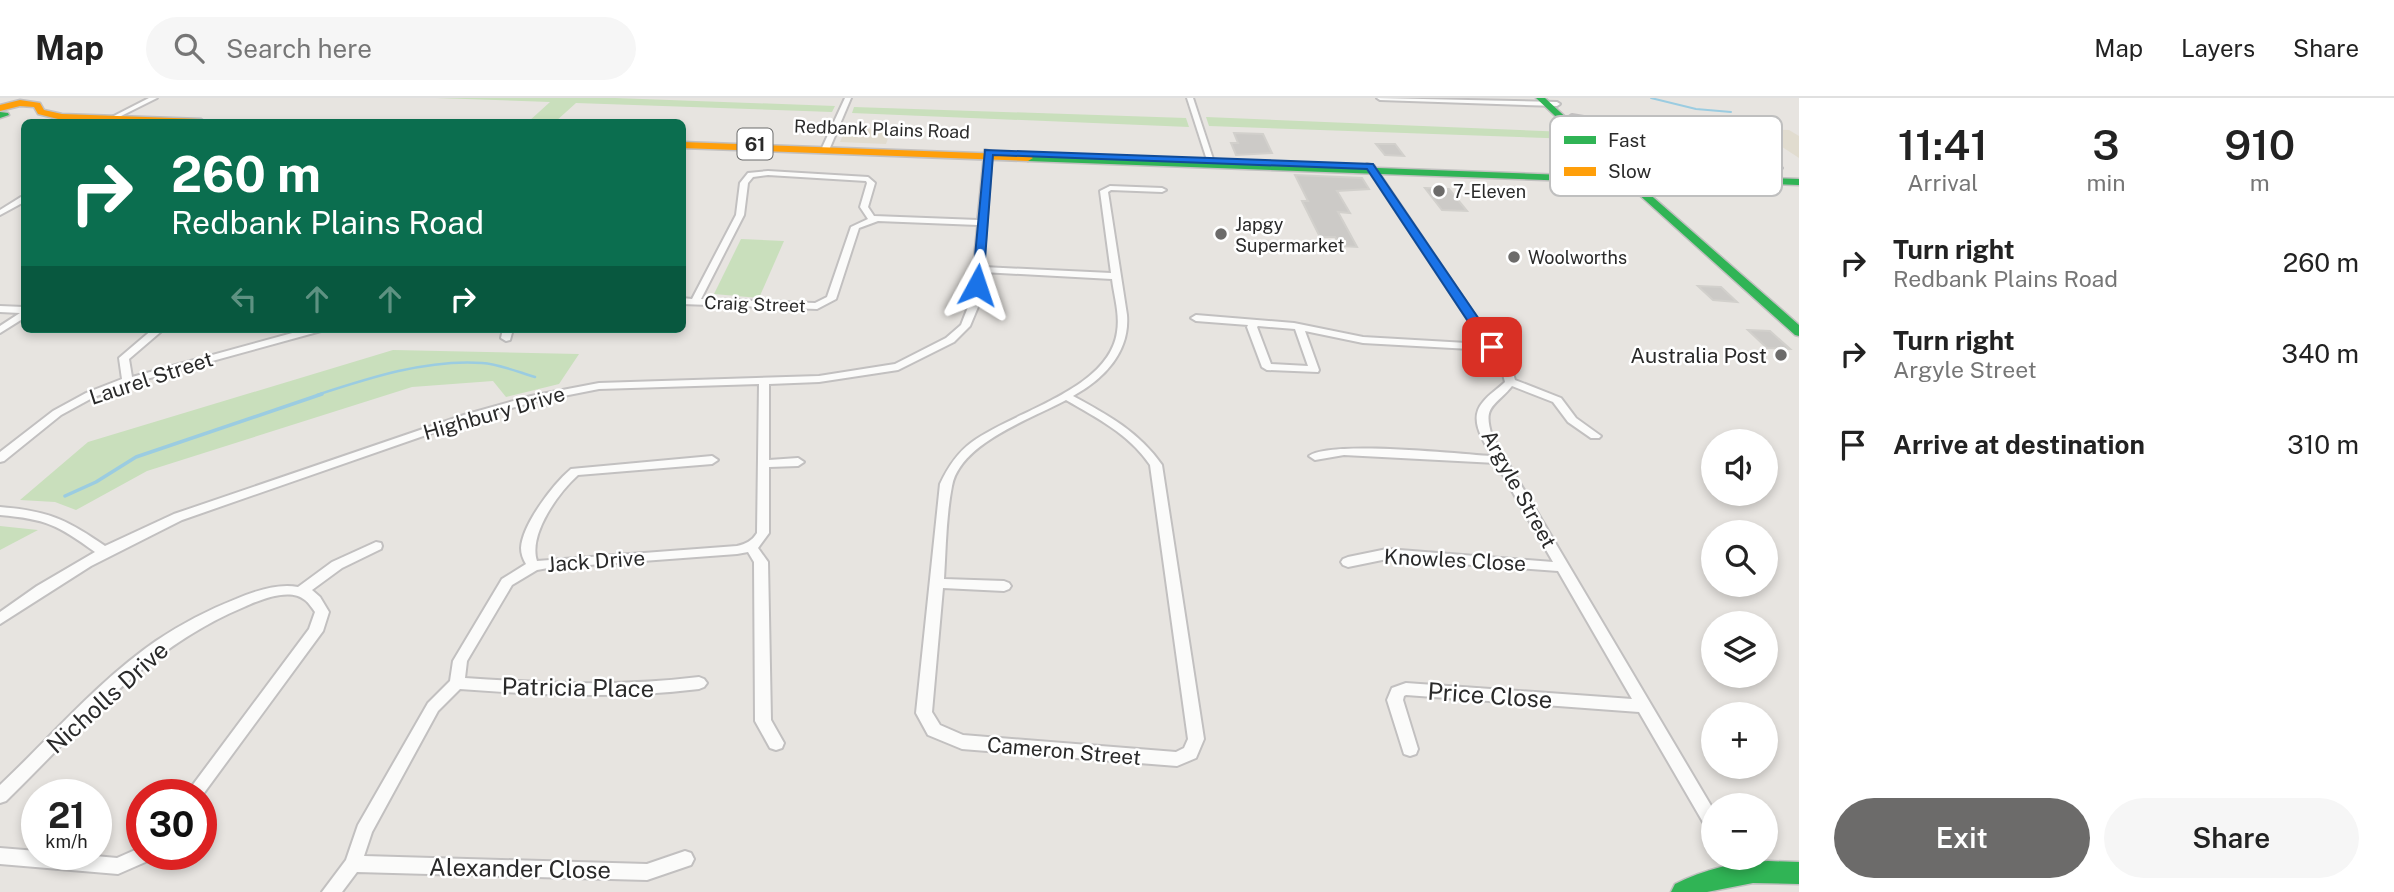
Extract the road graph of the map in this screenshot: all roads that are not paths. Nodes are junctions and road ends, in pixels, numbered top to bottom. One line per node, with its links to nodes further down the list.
1 (154, 98): 10 (street)
2 (848, 98): 12 (street)
3 (1190, 98): 14 (street)
4 (1380, 98): 5 (street)
5 (1549, 101): 7 (main road); 8 (main road)
6 (8, 108): 9 (main road); 10 (main road)
7 (1566, 116)
8 (1573, 116)
9 (67, 119)
10 (111, 119)
11 (686, 143): 12 (main road, Redbank Plains Road / 61)
12 (826, 148): 13 (main road, Redbank Plains Road / 61)
13 (988, 155): 14 (main road, Redbank Plains Road / 61); 14 (main road, Redbank Plains Road / 61); 28 (street, Highbury Drive)
14 (1211, 162): 15 (main road, Redbank Plains Road / 61)
15 (1372, 168): 16 (main road, Redbank Plains Road / 61); 18 (main road, Redbank Plains Road / 61); 44 (street)
16 (1437, 168): 17 (main road, Redbank Plains Road / 61); 18 (main road)
17 (1550, 174)
18 (1501, 176): 19 (main road, Redbank Plains Road / 61)
19 (1550, 178)
20 (1162, 190): 30 (street, Cameron Street)
21 (1639, 196): 27 (main road, 61)
22 (1651, 196): 27 (main road, 61)
23 (1662, 196): 36 (main road)
24 (21, 202): 25 (street)
25 (0, 213)
26 (872, 219): 28 (street); 32 (street, Craig Street); 32 (street)
27 (1673, 220): 41 (main road, 61)
28 (982, 222): 29 (street, Highbury Drive)
29 (978, 269): 30 (street); 45 (street, Highbury Drive)
30 (1116, 276): 48 (street, Cameron Street)
31 (686, 301): 32 (street, Craig Street)
32 (695, 302)
33 (0, 309): 34 (street)
34 (21, 312)
35 (21, 314): 40 (street)
36 (1799, 317)
37 (1196, 318): 38 (street)
38 (1255, 324): 39 (street); 39 (street)
39 (1299, 327): 44 (street)
40 (0, 330)
41 (1799, 332)
42 (154, 333): 46 (street)
43 (303, 333): 46 (street, Laurel Street)
44 (1492, 347): 47 (street)
45 (764, 380): 55 (street); 59 (street, Highbury Drive)
46 (128, 381): 51 (street, Laurel Street)
47 (1510, 382): 49 (street); 53 (street, Argyle Street)
48 (1066, 396): 63 (street, Cameron Street); 63 (street, Cameron Street)
49 (1595, 436)
50 (1315, 456): 53 (street)
51 (0, 458)
52 (712, 460): 61 (street)
53 (1499, 460): 62 (street, Argyle Street)
54 (797, 462): 55 (street)
55 (764, 464): 58 (street)
56 (0, 511): 59 (street)
57 (376, 546): 65 (street)
58 (751, 547): 61 (street, Jack Drive); 70 (street)
59 (104, 552): 66 (street, Highbury Drive)
60 (1348, 562): 62 (street, Knowles Close)
61 (533, 566): 67 (street, Jack Drive)
62 (1562, 567): 69 (street, Argyle Street)
63 (936, 583): 64 (street)
64 (1004, 586)
65 (302, 591): 72 (street); 73 (street, Nicholls Drive)
66 (0, 618)
67 (457, 683): 68 (street, Patricia Place); 78 (street, Jack Drive)
68 (699, 683)
69 (1643, 706): 71 (street, Price Close); 74 (street, Argyle Street)
70 (776, 743)
71 (1410, 749)
72 (205, 779)
73 (0, 796)
74 (1701, 804)
75 (0, 856): 77 (street)
76 (685, 859): 78 (street, Alexander Close)
77 (126, 862)
78 (353, 864): 82 (street, Jack Drive)
79 (1726, 870): 83 (main road)
80 (1778, 870): 81 (main road)
81 (1799, 873)
82 (331, 892)
83 (1684, 892)

